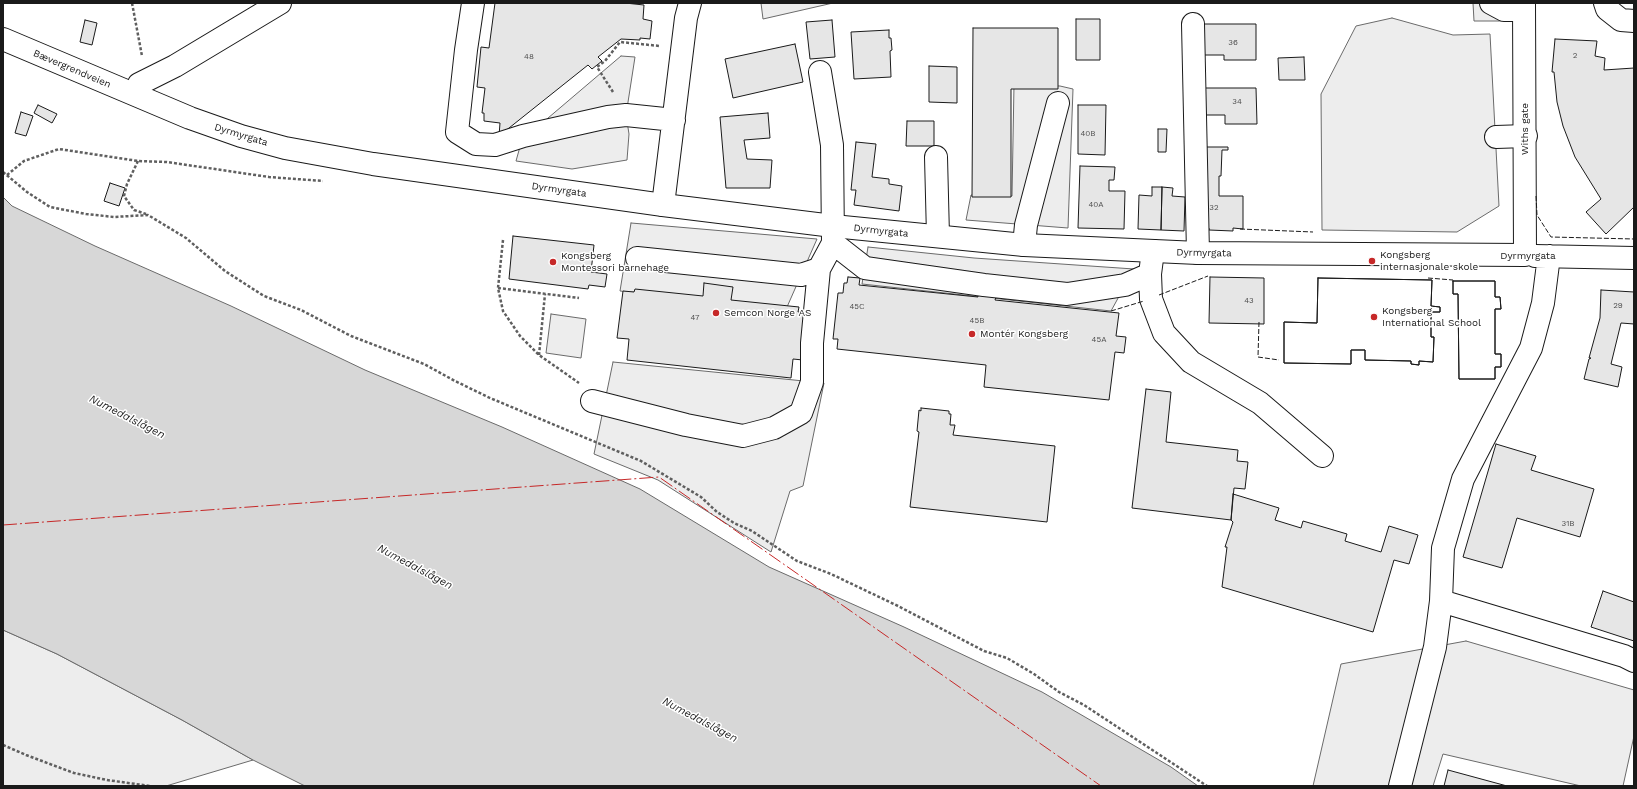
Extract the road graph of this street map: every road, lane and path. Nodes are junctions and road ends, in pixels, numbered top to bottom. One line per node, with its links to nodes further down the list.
1 (132, 3): 13 (path)
2 (280, 3): 13 (main road)
3 (473, 3): 15 (main road)
4 (690, 3): 11 (main road)
5 (1491, 3): 7 (main road)
6 (1605, 3): 8 (main road)
7 (1524, 6): 17 (main road, Withs gate)
8 (1634, 21)
9 (1193, 24): 31 (main road)
10 (3, 39): 13 (main road, Bævergrendveien)
11 (683, 48): 15 (path); 16 (main road)
12 (820, 72): 26 (main road)
13 (140, 91): 24 (main road, Dyrmyrgata)
14 (1058, 103): 29 (main road)
15 (626, 115): 16 (main road)
16 (674, 120): 24 (main road)
17 (1526, 136): 18 (main road); 32 (main road, Withs gate)
18 (1496, 137)
19 (936, 157): 27 (main road)
20 (138, 161): 22 (path); 23 (path); 25 (path)
21 (3, 172): 22 (path)
22 (7, 175): 25 (path)
23 (331, 182)
24 (663, 205): 26 (main road, Dyrmyrgata)
25 (148, 215): 48 (path)
26 (833, 235): 27 (main road, Dyrmyrgata); 36 (main road); 37 (main road)
27 (938, 236): 29 (main road, Dyrmyrgata)
28 (503, 240): 38 (path)
29 (1024, 246): 30 (main road, Dyrmyrgata)
30 (1153, 251): 31 (main road, Dyrmyrgata); 37 (main road)
31 (1198, 253): 32 (main road, Dyrmyrgata)
32 (1525, 256): 33 (main road, Dyrmyrgata)
33 (1550, 256): 35 (main road, Dyrmyrgata); 44 (main road)
34 (636, 258): 36 (main road)
35 (1634, 258)
36 (819, 269): 42 (main road)
37 (1150, 274): 43 (main road)
38 (498, 288): 39 (path); 41 (path)
39 (545, 294): 40 (path); 41 (path)
40 (579, 298)
41 (539, 355): 42 (path)
42 (592, 401)
43 (1322, 456)
44 (1441, 601): 45 (main road); 49 (main road)
45 (1634, 661)
46 (3, 745): 47 (path)
47 (150, 786)
48 (1207, 786)
49 (1400, 786)

